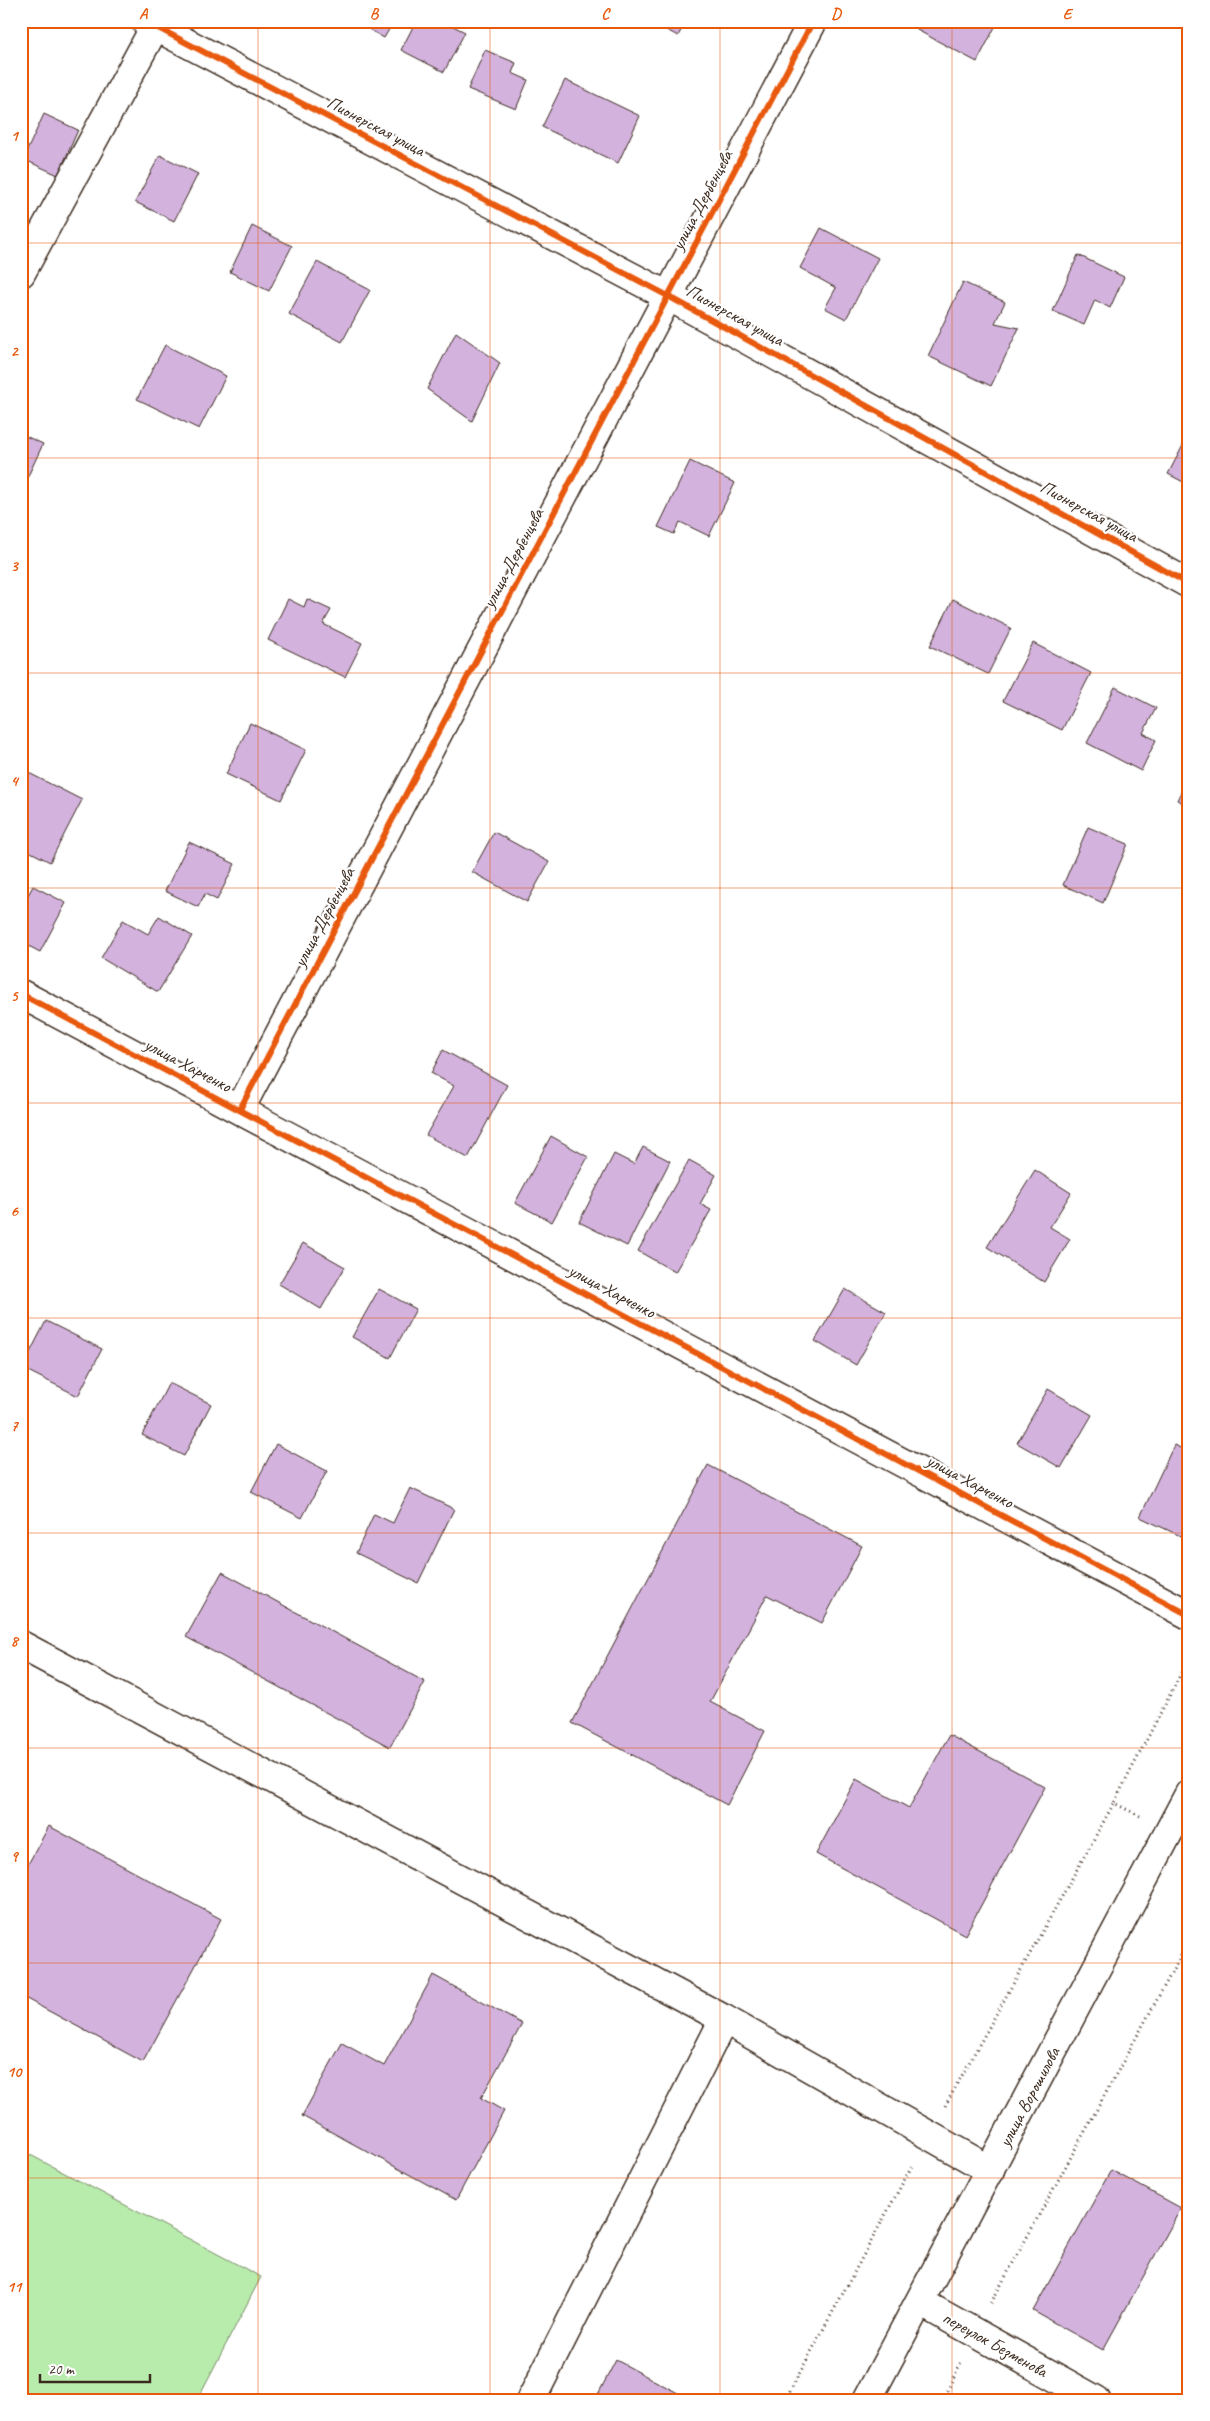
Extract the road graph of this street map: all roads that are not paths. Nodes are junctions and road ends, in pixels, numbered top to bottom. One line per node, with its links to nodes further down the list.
1 (813, 21): 4 (street, улица Дербенцева)
2 (152, 23): 3 (street, Пионерская улица); 4 (street, Пионерская улица)
3 (21, 273)
4 (668, 296): 5 (street, Пионерская улица); 7 (street, улица Дербенцева)
5 (1189, 584)
6 (21, 994): 7 (street, улица Харченко)
7 (240, 1109): 8 (street, улица Харченко)
8 (1189, 1615)
9 (21, 1645): 11 (street)
10 (1189, 1794): 12 (street, улица Ворошилова)
11 (724, 2019): 12 (street); 14 (street)
12 (990, 2170): 13 (street, улица Ворошилова)
13 (920, 2302): 15 (street, улица Ворошилова); 16 (street, переулок Безменова)
14 (531, 2400)
15 (867, 2400)
16 (1096, 2400)

